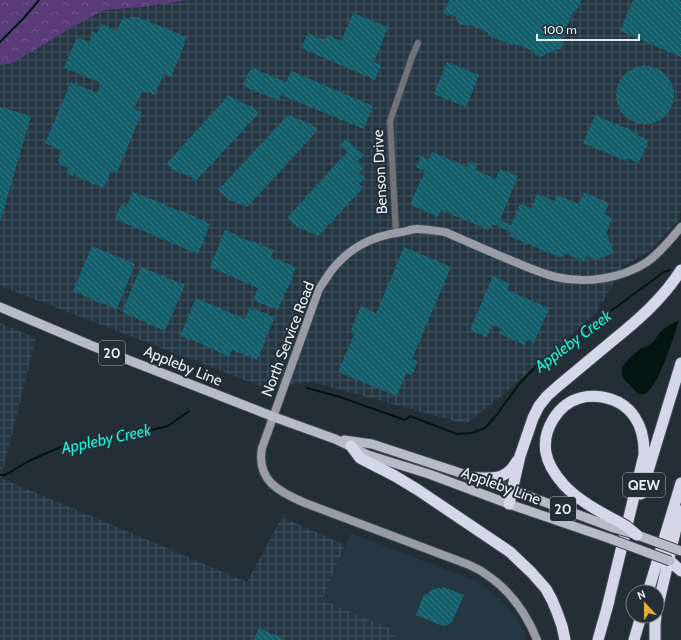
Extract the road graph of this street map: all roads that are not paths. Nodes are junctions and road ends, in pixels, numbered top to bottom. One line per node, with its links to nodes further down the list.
1 (418, 43): 3 (street, Benson Drive)
2 (681, 227): 3 (street, North Service Road)
3 (396, 232): 7 (street, North Service Road)
4 (681, 270): 10 (highway)
5 (0, 307): 7 (main road, Appleby Line / 20)
6 (681, 363): 23 (highway, QEW)
7 (274, 417): 8 (main road, Appleby Line / 20); 26 (street, North Service Road)
8 (335, 439): 9 (main road, Appleby Line / 20); 11 (main road, Appleby Line / 20)
9 (351, 446): 14 (main road, Appleby Line / 20); 27 (highway)
10 (520, 456): 11 (highway); 13 (highway)
11 (471, 477): 13 (main road, Appleby Line / 20)
12 (681, 483): 21 (highway, QEW)
13 (512, 490): 14 (highway); 16 (main road, Appleby Line / 20)
14 (508, 504): 19 (main road, Appleby Line / 20, bridge)
15 (681, 506): 22 (highway)
16 (616, 524): 17 (highway, bridge); 23 (highway)
17 (638, 535): 18 (main road, bridge)
18 (681, 551)
19 (676, 563): 20 (highway)
20 (681, 571)
21 (650, 584)
22 (663, 584)
23 (607, 608): 28 (highway, QEW)
24 (639, 624): 29 (highway)
25 (655, 624): 30 (highway)
26 (537, 640)
27 (565, 640)
28 (598, 640)
29 (634, 640)
30 (654, 640)

